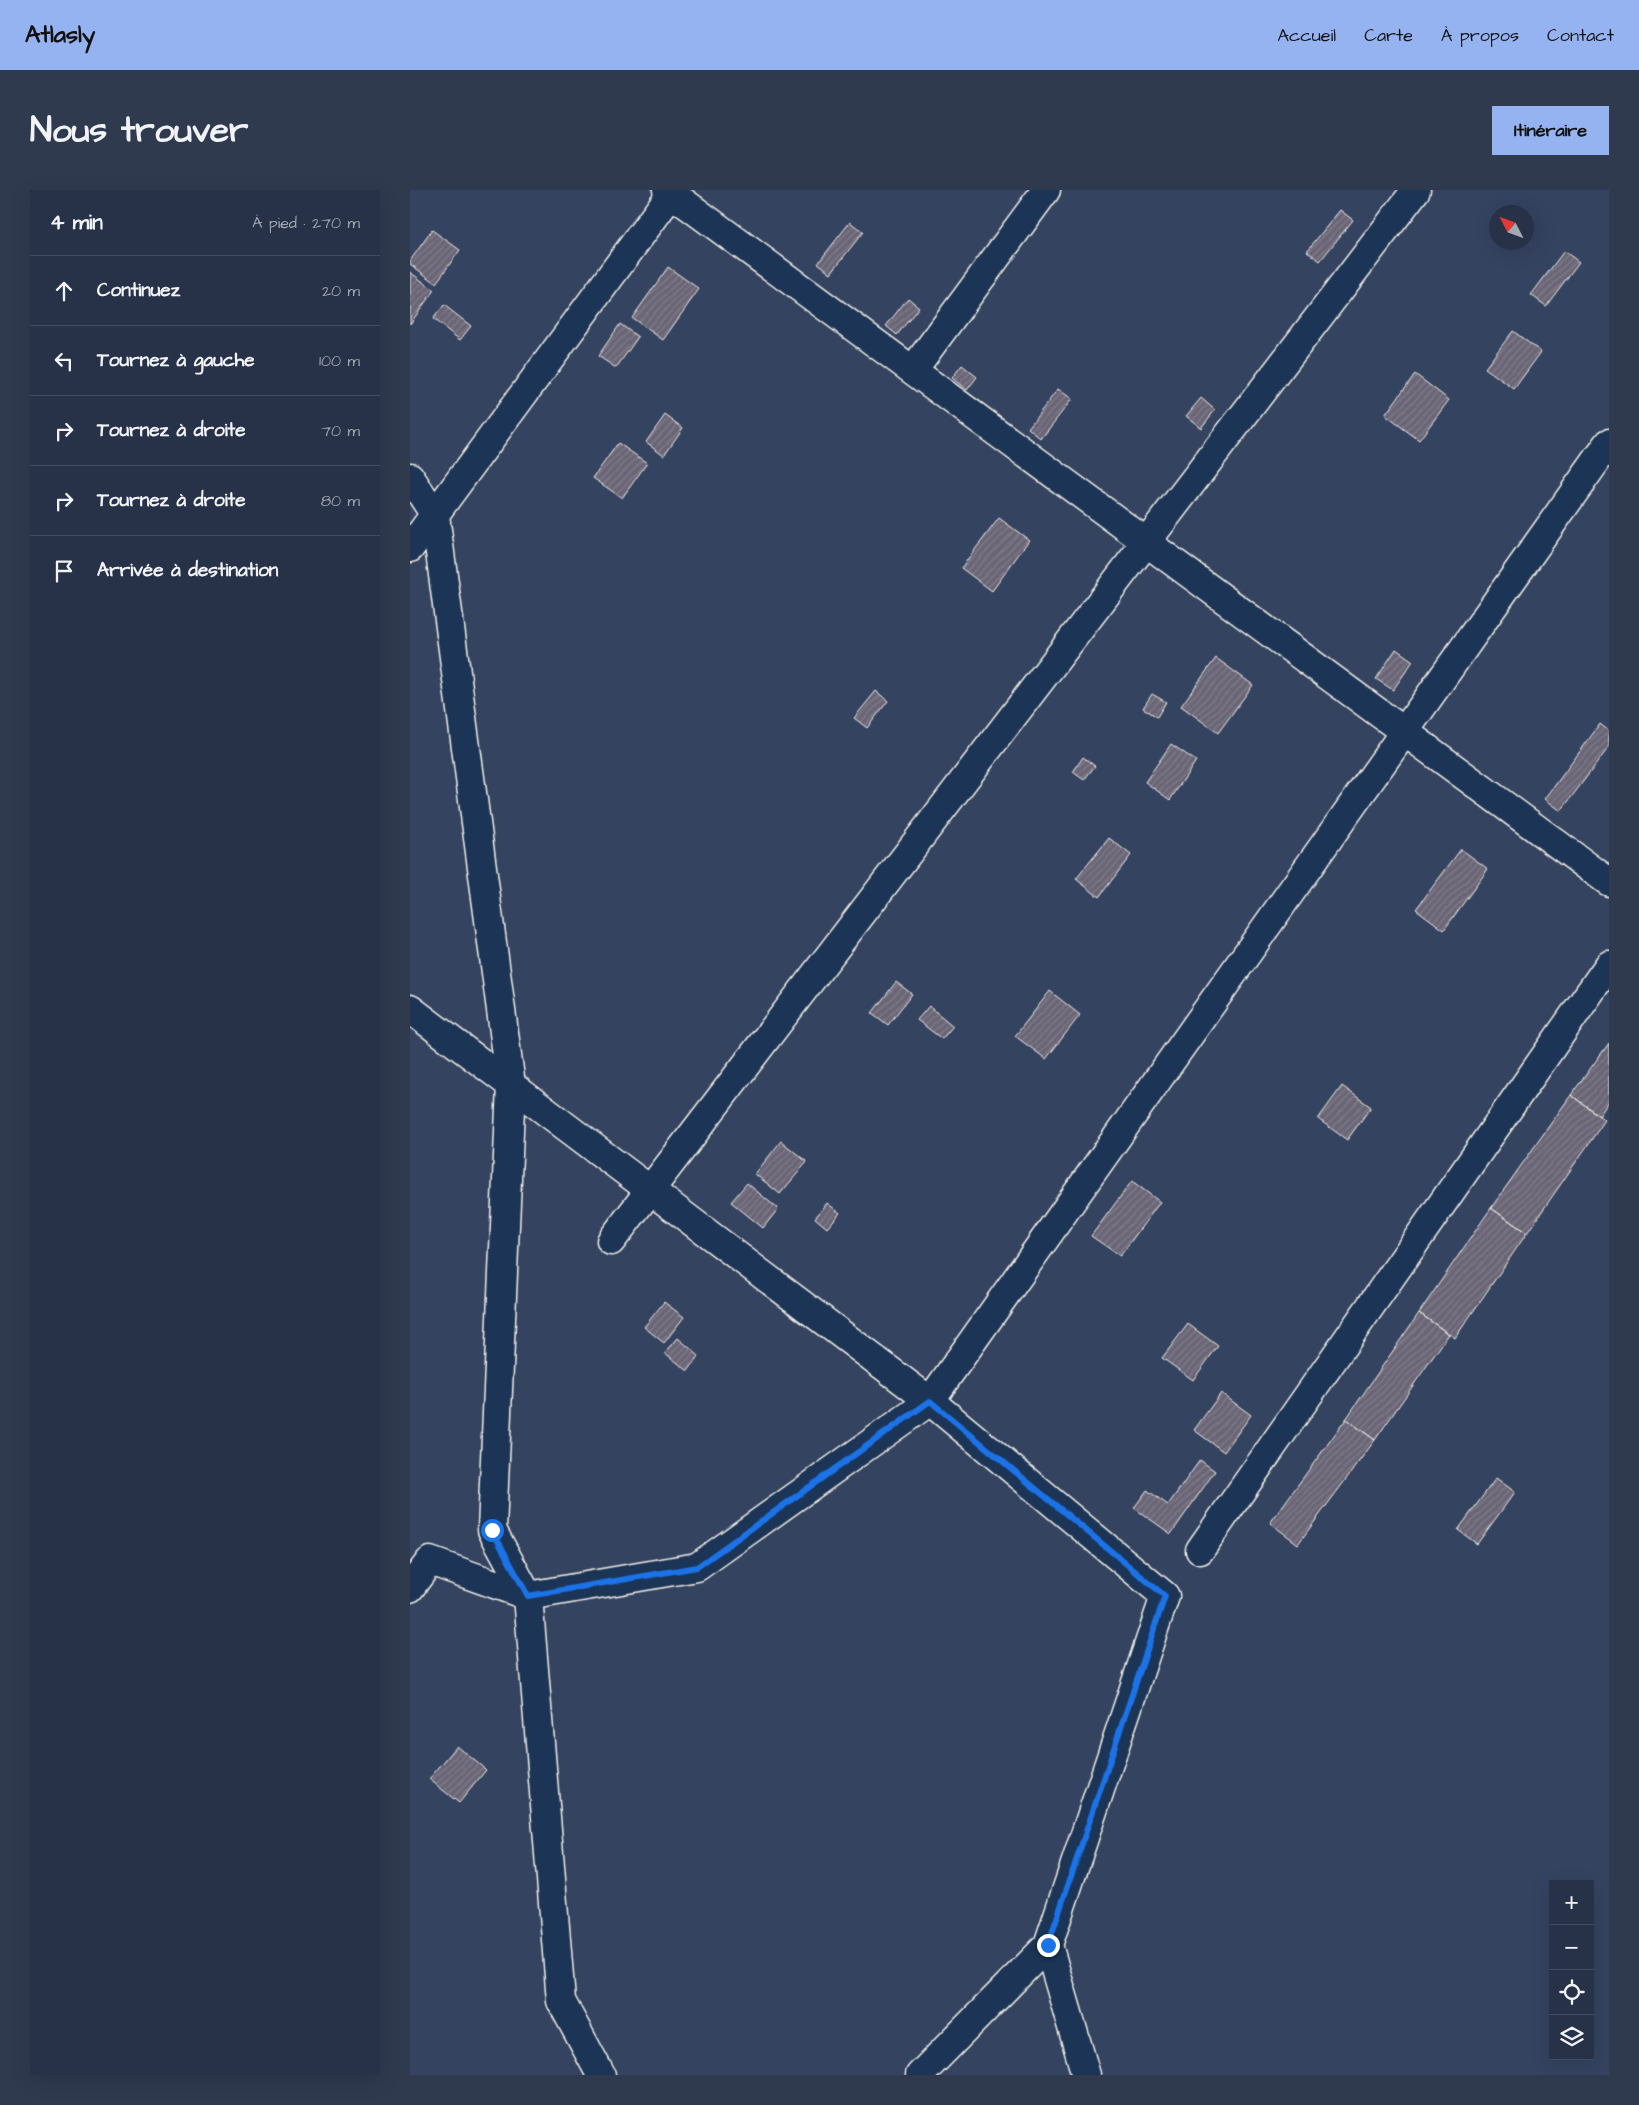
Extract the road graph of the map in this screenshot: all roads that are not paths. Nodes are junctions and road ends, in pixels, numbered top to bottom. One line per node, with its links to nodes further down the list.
1 (1046, 190): 4 (street)
2 (1416, 190): 8 (street)
3 (671, 191): 4 (street); 7 (street)
4 (913, 370): 8 (street)
5 (1609, 443): 10 (street)
6 (410, 477): 7 (street)
7 (435, 515): 9 (street); 14 (street)
8 (1146, 542): 10 (street); 15 (street)
9 (410, 548)
10 (1404, 732): 11 (street); 17 (street)
11 (1609, 882)
12 (1609, 965): 18 (street)
13 (410, 1009): 14 (street)
14 (511, 1085): 15 (street); 20 (street)
15 (650, 1190): 16 (street); 17 (street)
16 (611, 1241)
17 (930, 1401): 20 (street); 21 (street)
18 (1200, 1550)
19 (410, 1588): 20 (street)
20 (528, 1596): 22 (street)
21 (1048, 1945): 23 (street); 24 (street)
22 (601, 2075)
23 (920, 2075)
24 (1086, 2075)

